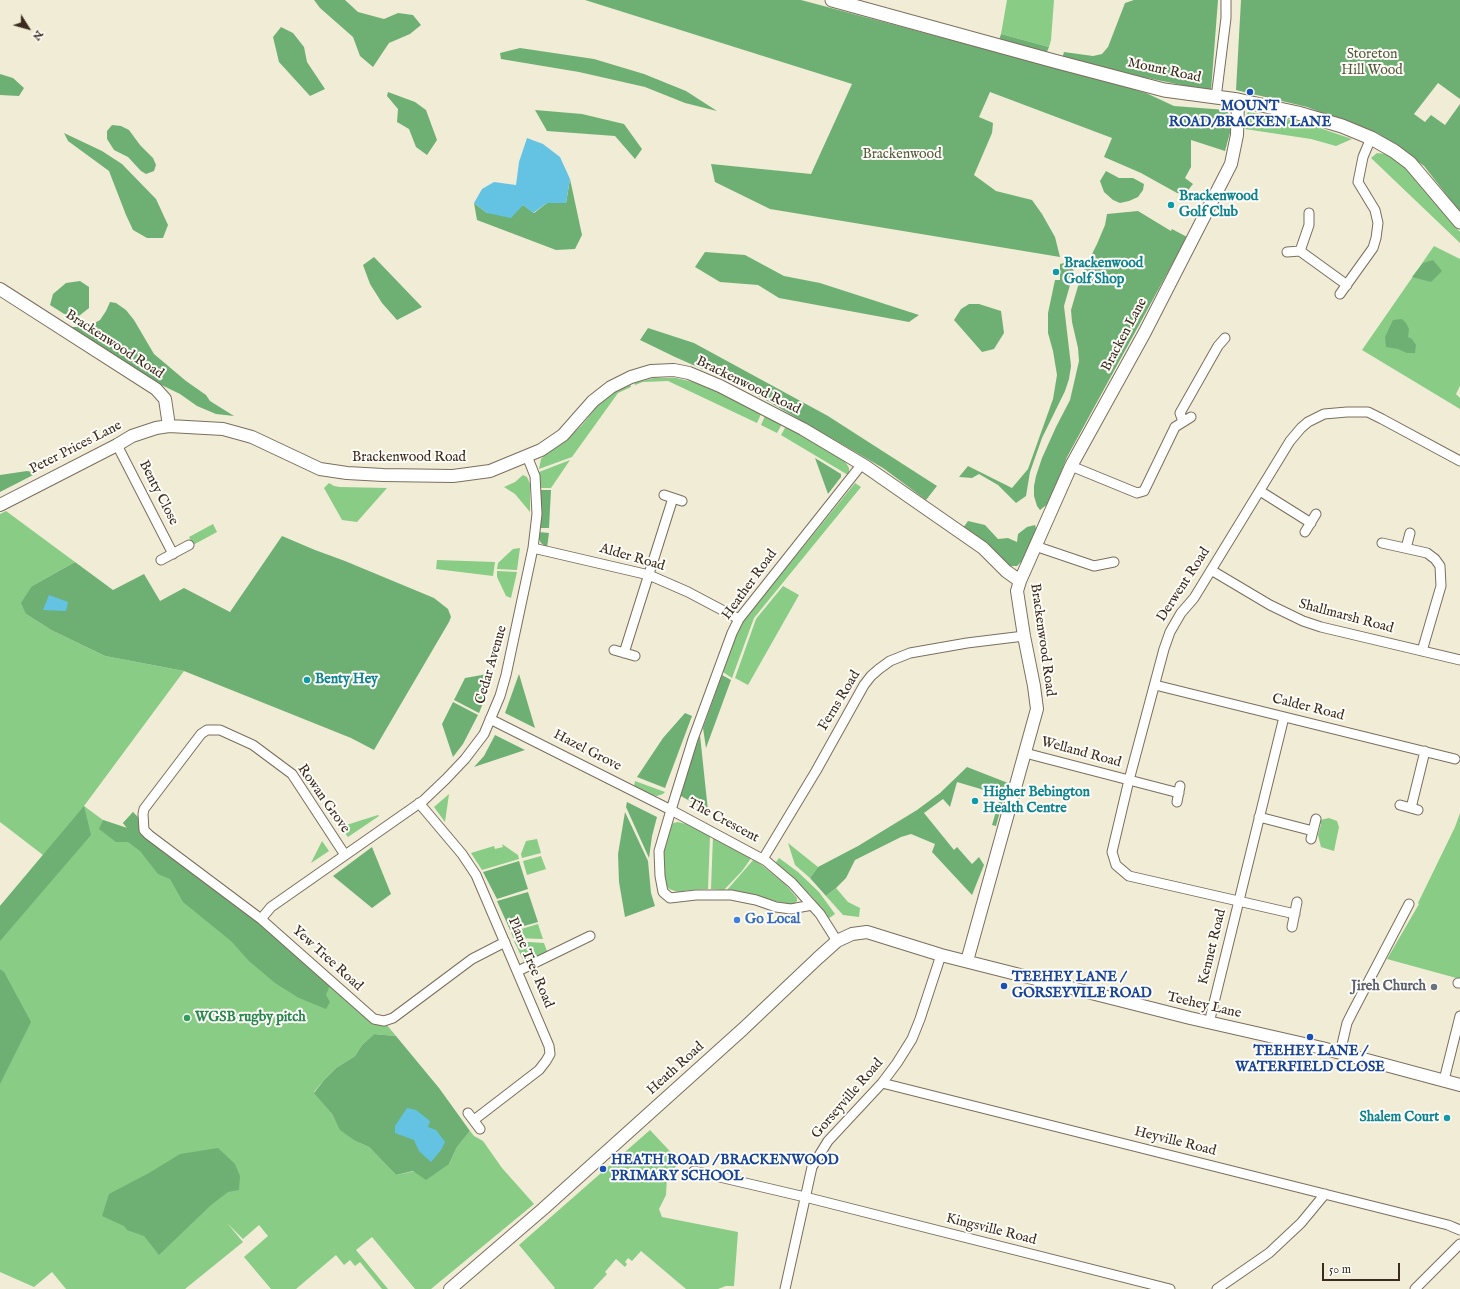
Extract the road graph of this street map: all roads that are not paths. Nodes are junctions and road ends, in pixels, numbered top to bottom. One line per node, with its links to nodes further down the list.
1 (832, 0): 3 (main road, Mount Road)
2 (1226, 0): 3 (street)
3 (1216, 98): 4 (main road, Mount Road)
4 (1238, 100): 5 (main road, Mount Road); 19 (street, Bracken Lane)
5 (1371, 138): 7 (main road, Mount Road); 10 (street)
6 (1318, 222): 8 (street)
7 (1460, 222)
8 (1300, 250): 9 (street); 10 (street)
9 (1287, 252)
10 (1347, 284): 12 (street)
11 (0, 289): 14 (street, Brackenwood Road)
12 (1340, 294)
13 (1225, 338): 19 (street)
14 (169, 426): 15 (street, Peter Prices Lane); 16 (street, Brackenwood Road)
15 (118, 445): 22 (street, Peter Prices Lane); 32 (street, Benty Close)
16 (527, 456): 18 (street, Brackenwood Road); 30 (street, Cedar Avenue)
17 (1460, 461): 20 (street, Derwent Road)
18 (862, 464): 37 (street, Brackenwood Road); 38 (street, Heather Road)
19 (1071, 466): 29 (street, Bracken Lane)
20 (1260, 491): 24 (street); 35 (street, Derwent Road)
21 (664, 495): 36 (street)
22 (0, 505)
23 (1316, 514): 24 (street)
24 (1311, 523): 25 (street)
25 (1305, 532)
26 (1410, 533): 31 (street)
27 (1382, 543): 31 (street)
28 (189, 545): 32 (street)
29 (1035, 546): 34 (street); 37 (street, Bracken Lane)
30 (533, 548): 36 (street, Alder Road); 47 (street, Cedar Avenue)
31 (1406, 548): 41 (street)
32 (173, 554): 33 (street)
33 (161, 560)
34 (1114, 562)
35 (1211, 570): 41 (street, Shallmarsh Road); 45 (street, Derwent Road)
36 (649, 575): 38 (street, Alder Road); 42 (street)
37 (1020, 581): 39 (street, Brackenwood Road)
38 (739, 619): 55 (street, Heather Road)
39 (1024, 636): 49 (street, Brackenwood Road); 60 (street, Ferns Road)
40 (614, 650): 42 (street)
41 (1422, 651): 44 (street, Shallmarsh Road)
42 (624, 653): 43 (street)
43 (635, 656)
44 (1460, 660)
45 (1155, 685): 46 (street, Calder Road); 51 (street, Derwent Road)
46 (1284, 717): 48 (street, Calder Road); 56 (street, Kennet Road)
47 (490, 719): 53 (street, Cedar Avenue); 55 (street, Hazel Grove)
48 (1426, 751): 50 (street, Calder Road); 54 (street)
49 (1025, 753): 51 (street, Welland Road); 72 (street, Brackenwood Road)
50 (1455, 759)
51 (1129, 780): 52 (street, Welland Road); 61 (street, Derwent Road)
52 (1179, 794)
53 (419, 803): 59 (street, Cedar Avenue); 70 (street, Plane Tree Road)
54 (1400, 805)
55 (670, 810): 60 (street, The Crescent); 64 (street, The Crescent)
56 (1259, 817): 57 (street); 61 (street, Kennet Road)
57 (1316, 819)
58 (142, 823): 59 (street, Rowan Grove); 66 (street, Yew Tree Road)
59 (345, 855): 66 (street, Cedar Avenue)
60 (763, 859): 64 (street, The Crescent)
61 (1239, 901): 65 (street, Kennet Road); 75 (street, Kennet Road)
62 (1297, 902): 65 (street)
63 (1410, 904): 76 (street)
64 (812, 905): 69 (street, The Crescent)
65 (1295, 914): 67 (street)
66 (261, 919): 70 (street, Yew Tree Road)
67 (1292, 927)
68 (590, 936): 73 (street)
69 (837, 941): 71 (street, Heath Road); 88 (street, Heath Road)
70 (505, 942): 73 (street, Plane Tree Road)
71 (941, 956): 72 (street, Teehey Lane); 78 (street, Gorseyville Road)
72 (967, 961): 75 (street, Teehey Lane)
73 (518, 972): 81 (street, Plane Tree Road)
74 (1460, 1016): 77 (street)
75 (1209, 1022): 76 (street, Teehey Lane)
76 (1340, 1053): 77 (street, Teehey Lane)
77 (1444, 1080): 79 (street, Teehey Lane)
78 (882, 1083): 84 (street, Heyville Road); 85 (street, Gorseyville Road)
79 (1460, 1084)
80 (468, 1113): 81 (street)
81 (474, 1120): 82 (street)
82 (480, 1129)
83 (694, 1171): 85 (street, Kingsville Road)
84 (1325, 1194): 86 (street, Heyville Road); 91 (street)
85 (805, 1197): 89 (street, Gorseyville Road); 90 (street, Kingsville Road)
86 (1460, 1230)
87 (1460, 1244): 92 (street)
88 (450, 1289)
89 (785, 1289)
90 (1170, 1289)
91 (1217, 1289)
92 (1415, 1289)

